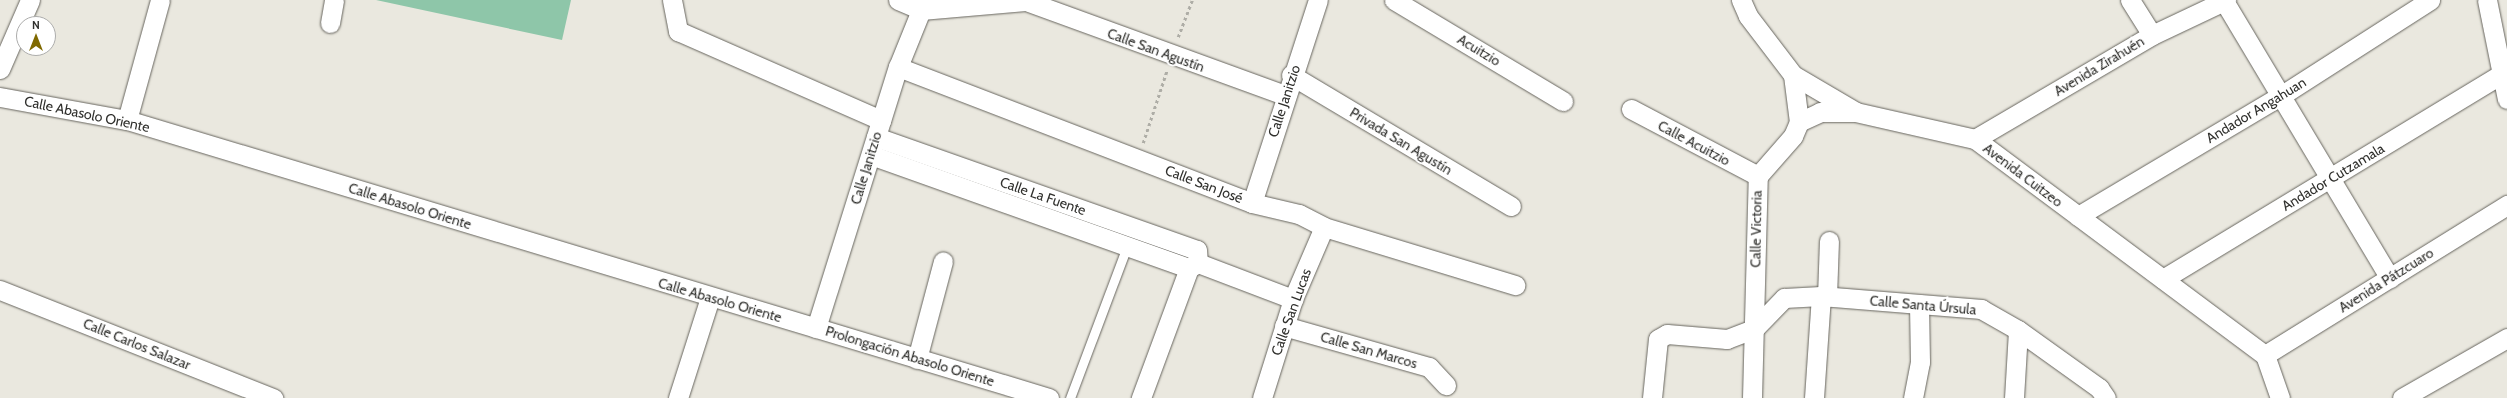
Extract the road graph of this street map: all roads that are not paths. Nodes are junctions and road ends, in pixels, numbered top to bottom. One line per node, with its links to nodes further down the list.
1 (30, 0): 18 (street)
2 (160, 0): 29 (street)
3 (334, 0): 15 (street)
4 (672, 0): 31 (street, Calle La Fuente)
5 (898, 0): 14 (street)
6 (1318, 0): 21 (street, Calle Janitzio)
7 (1394, 0): 26 (street, Acuitzio)
8 (1741, 0): 20 (street, Avenida Cuitzeo)
9 (2130, 0): 16 (street)
10 (2430, 0): 23 (street, Andador Angahuan)
11 (2487, 0): 19 (street)
12 (1033, 1): 14 (street); 22 (street, Calle San Agustín)
13 (2225, 1): 16 (street, Avenida Zirahuén); 23 (street)
14 (927, 5): 17 (street, Calle Janitzio)
15 (330, 23)
16 (2152, 35): 32 (street, Avenida Zirahuén)
17 (898, 67): 31 (street, Calle Janitzio); 37 (street, Calle San José)
18 (0, 69)
19 (2502, 74): 25 (street); 35 (street, Andador Cutzamala)
20 (1793, 75): 28 (street, Avenida Cuitzeo); 30 (street)
21 (1291, 76): 22 (street, Calle Janitzio); 39 (street, Privada San Agustín)
22 (1285, 95): 37 (street, Calle Janitzio)
23 (2282, 95): 35 (street); 41 (street, Andador Angahuan)
24 (0, 97): 29 (street, Calle Abasolo Oriente)
25 (2507, 98)
26 (1564, 101)
27 (1631, 109): 34 (street, Calle Acuitzio)
28 (1856, 112): 30 (street); 32 (street, Avenida Cuitzeo)
29 (127, 120): 52 (street, Calle Abasolo Oriente)
30 (1799, 122): 34 (street, Calle Victoria)
31 (878, 128): 33 (street, Calle Janitzio); 36 (street, Calle La Fuente)
32 (1975, 139): 41 (street, Avenida Cuitzeo)
33 (871, 155): 40 (street, Calle La Fuente); 56 (street, Calle Janitzio)
34 (1758, 176): 57 (street, Calle Victoria)
35 (2332, 178): 47 (street); 48 (street, Andador Cutzamala)
36 (1043, 196): 40 (street); 46 (street, Calle La Fuente)
37 (1252, 203): 42 (street, Calle San José)
38 (2507, 205): 47 (street, Avenida Pátzcuaro)
39 (1511, 206)
40 (1036, 214): 44 (street, Calle La Fuente)
41 (2078, 216): 48 (street, Avenida Cuitzeo)
42 (1324, 227): 49 (street, Calle San José); 53 (street, Calle San Lucas)
43 (1829, 241): 51 (street)
44 (1127, 246): 46 (street, Calle La Fuente); 66 (lane)
45 (942, 261): 61 (street)
46 (1194, 266): 53 (street, Calle La Fuente); 67 (street)
47 (2390, 278): 60 (street, Avenida Pátzcuaro)
48 (2163, 279): 60 (street, Avenida Cuitzeo)
49 (1515, 285)
50 (0, 290): 63 (street, Calle Carlos Salazar)
51 (1824, 297): 54 (street, Calle Santa Úrsula); 57 (street, Calle Santa Úrsula); 71 (street)
52 (710, 298): 56 (street, Calle Abasolo Oriente); 64 (street)
53 (1293, 298): 55 (street, Calle San Lucas)
54 (1919, 304): 58 (street, Calle Santa Úrsula); 72 (street)
55 (1284, 326): 62 (street, Calle San Marcos); 68 (street, Calle San Lucas)
56 (816, 328): 61 (street, Prolongación Abasolo Oriente)
57 (1755, 328): 69 (street); 70 (street, Calle Victoria)
58 (2018, 330): 73 (street); 74 (street, Calle Santa Úrsula)
59 (2507, 338): 76 (street)
60 (2265, 355): 75 (street)
61 (917, 359): 65 (street, Prolongación Abasolo Oriente)
62 (1446, 385)
63 (273, 398)
64 (678, 398)
65 (1046, 398)
66 (1070, 398)
67 (1141, 398)
68 (1262, 398)
69 (1652, 398)
70 (1752, 398)
71 (1814, 398)
72 (1913, 398)
73 (2014, 398)
74 (2106, 398)
75 (2280, 398)
76 (2402, 398)

